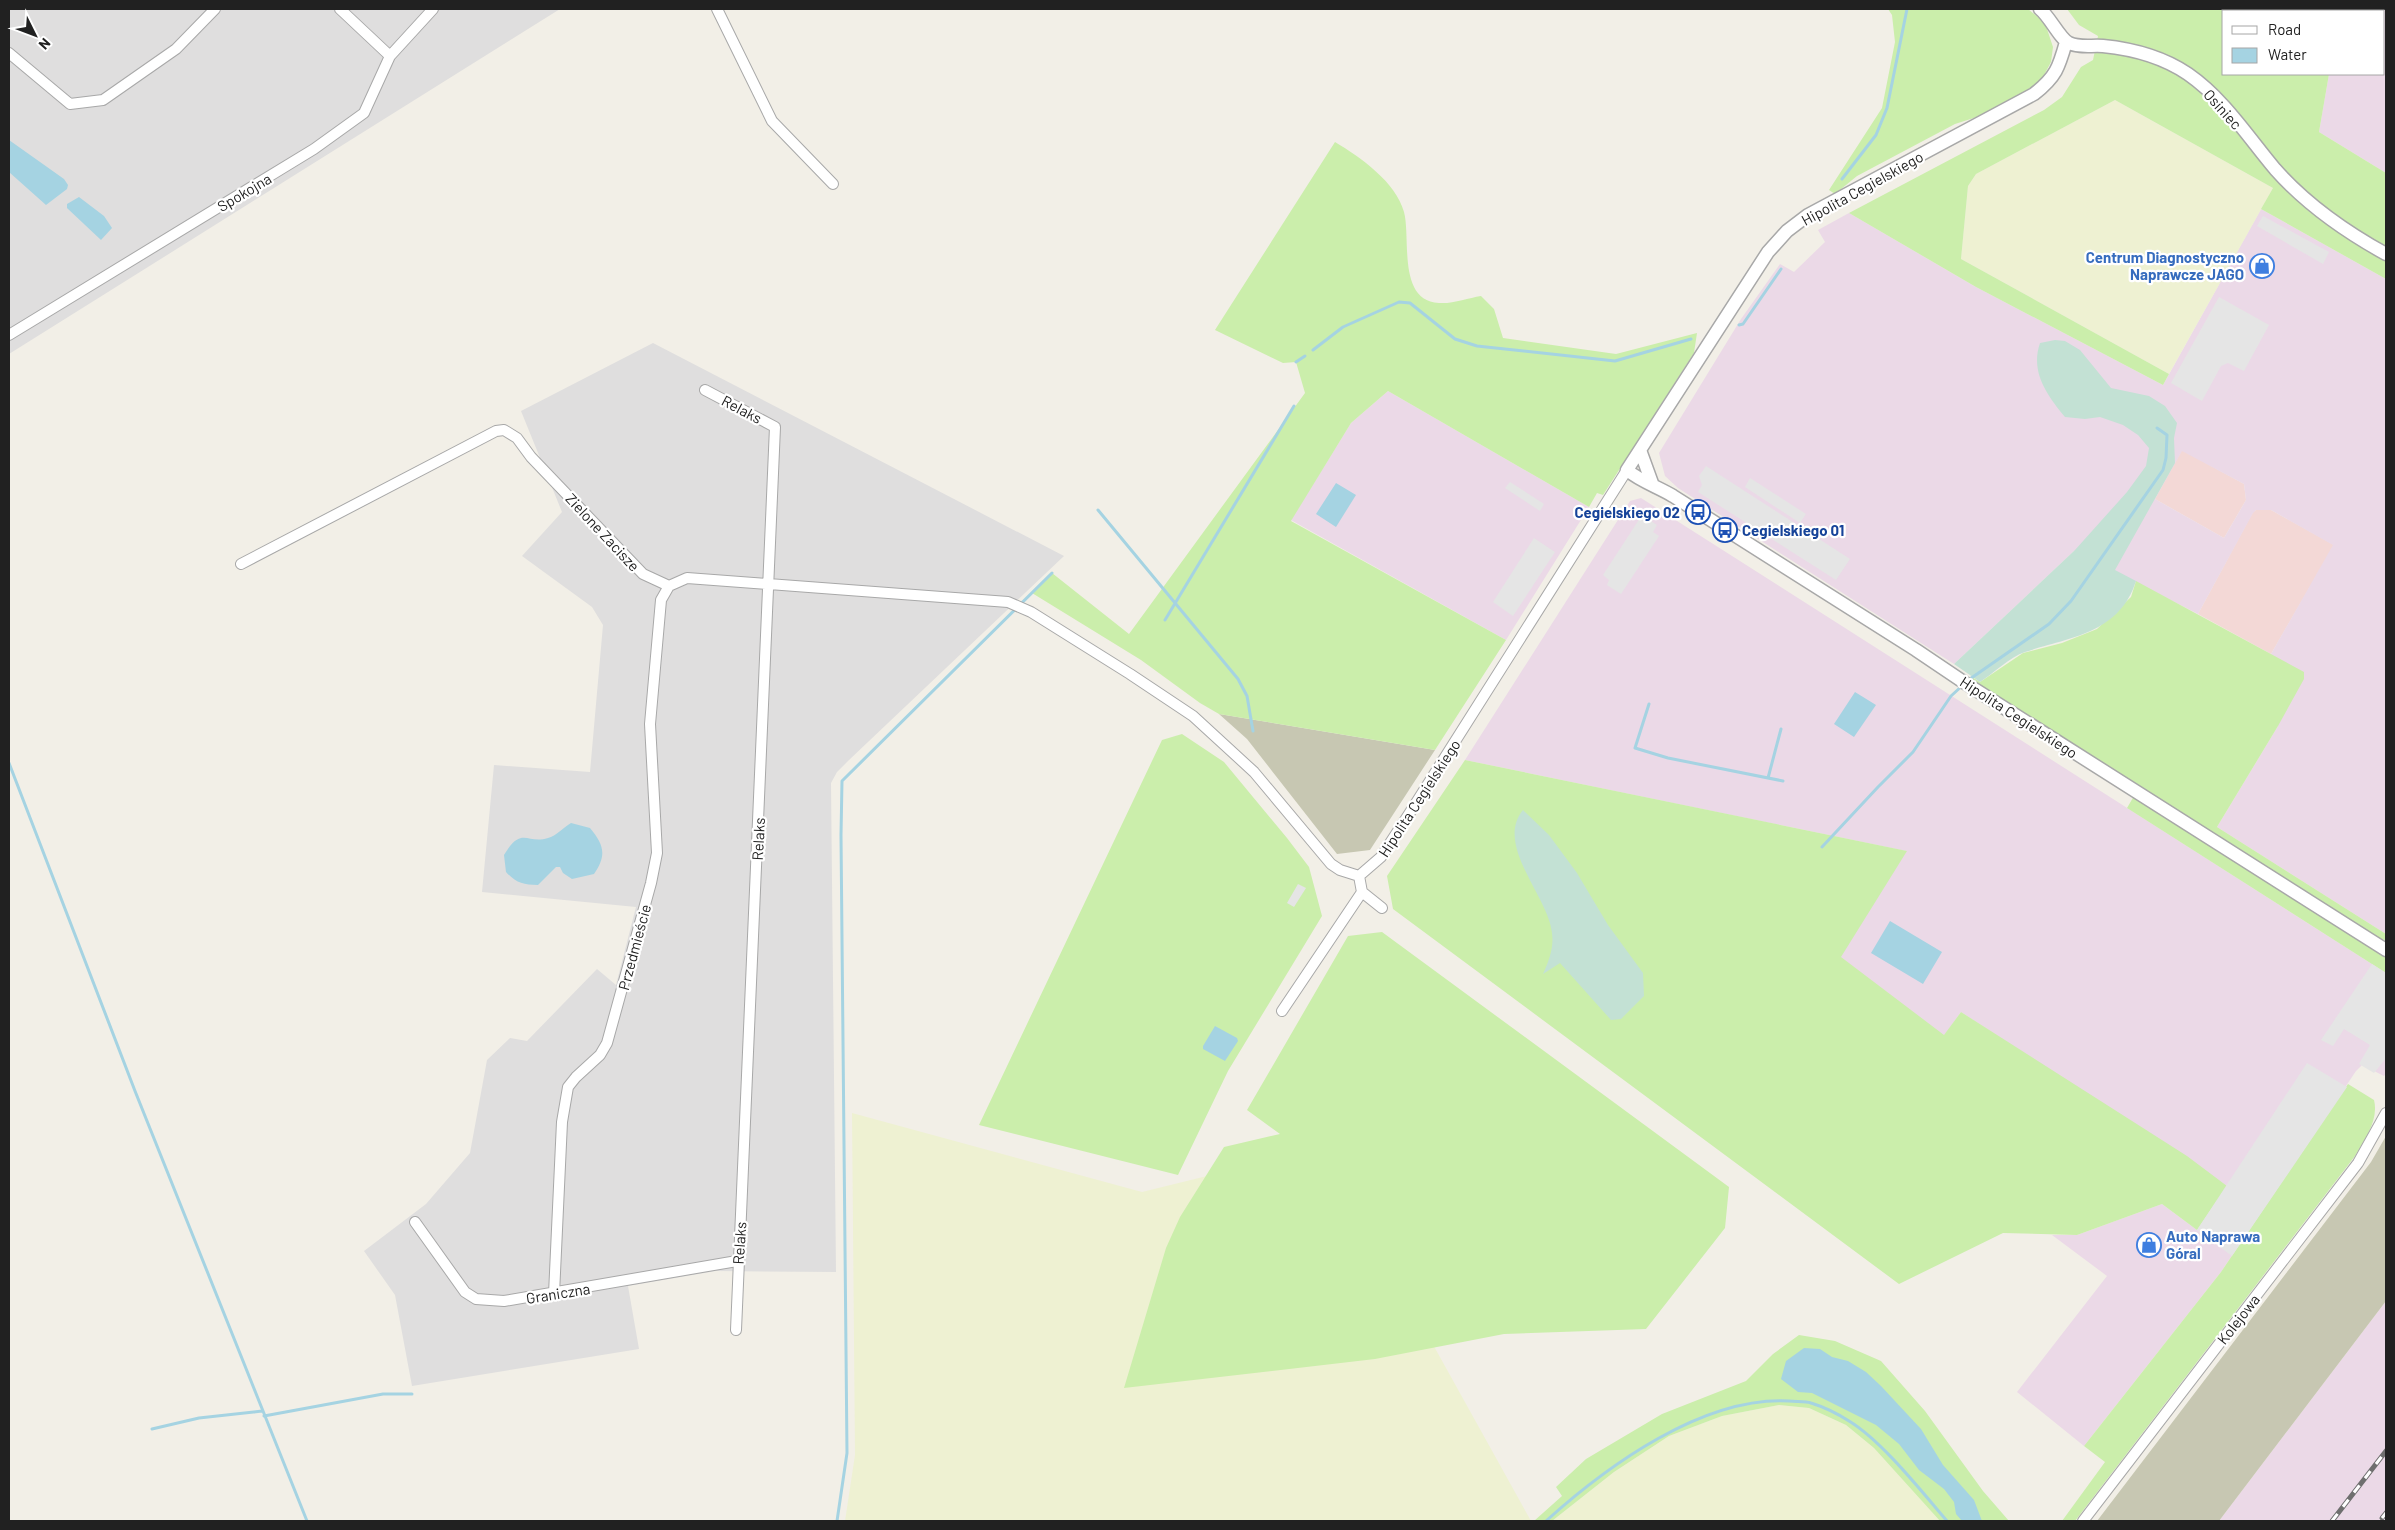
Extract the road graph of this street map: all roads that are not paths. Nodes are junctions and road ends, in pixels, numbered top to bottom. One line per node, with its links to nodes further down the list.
1 (216, 9): 7 (street)
2 (340, 9): 8 (street)
3 (433, 9): 8 (street, Spokojna)
4 (717, 9): 9 (street)
5 (2040, 9): 6 (street)
6 (2066, 42): 10 (street, Osiniec); 13 (street, Hipolita Cegielskiego)
7 (9, 53)
8 (390, 56): 11 (street, Spokojna)
9 (833, 184)
10 (2386, 254)
11 (9, 335)
12 (705, 390): 17 (street, Relaks)
13 (1640, 450): 14 (street, Hipolita Cegielskiego); 15 (street)
14 (1627, 470): 15 (street, Hipolita Cegielskiego); 19 (street, Hipolita Cegielskiego)
15 (1652, 483): 22 (street, Hipolita Cegielskiego)
16 (241, 564): 18 (street, Zielone Zacisze)
17 (769, 585): 18 (street); 19 (street); 26 (street, Relaks)
18 (669, 586): 27 (street, Przedmieście)
19 (1359, 876): 20 (street)
20 (1362, 892): 21 (street); 23 (street)
21 (1382, 908)
22 (2386, 950)
23 (1282, 1011)
24 (2386, 1113): 29 (street, Kolejowa)
25 (416, 1222): 27 (street, Graniczna)
26 (737, 1261): 27 (street, Graniczna); 28 (street, Relaks)
27 (554, 1294)
28 (736, 1330)
29 (2083, 1521)

